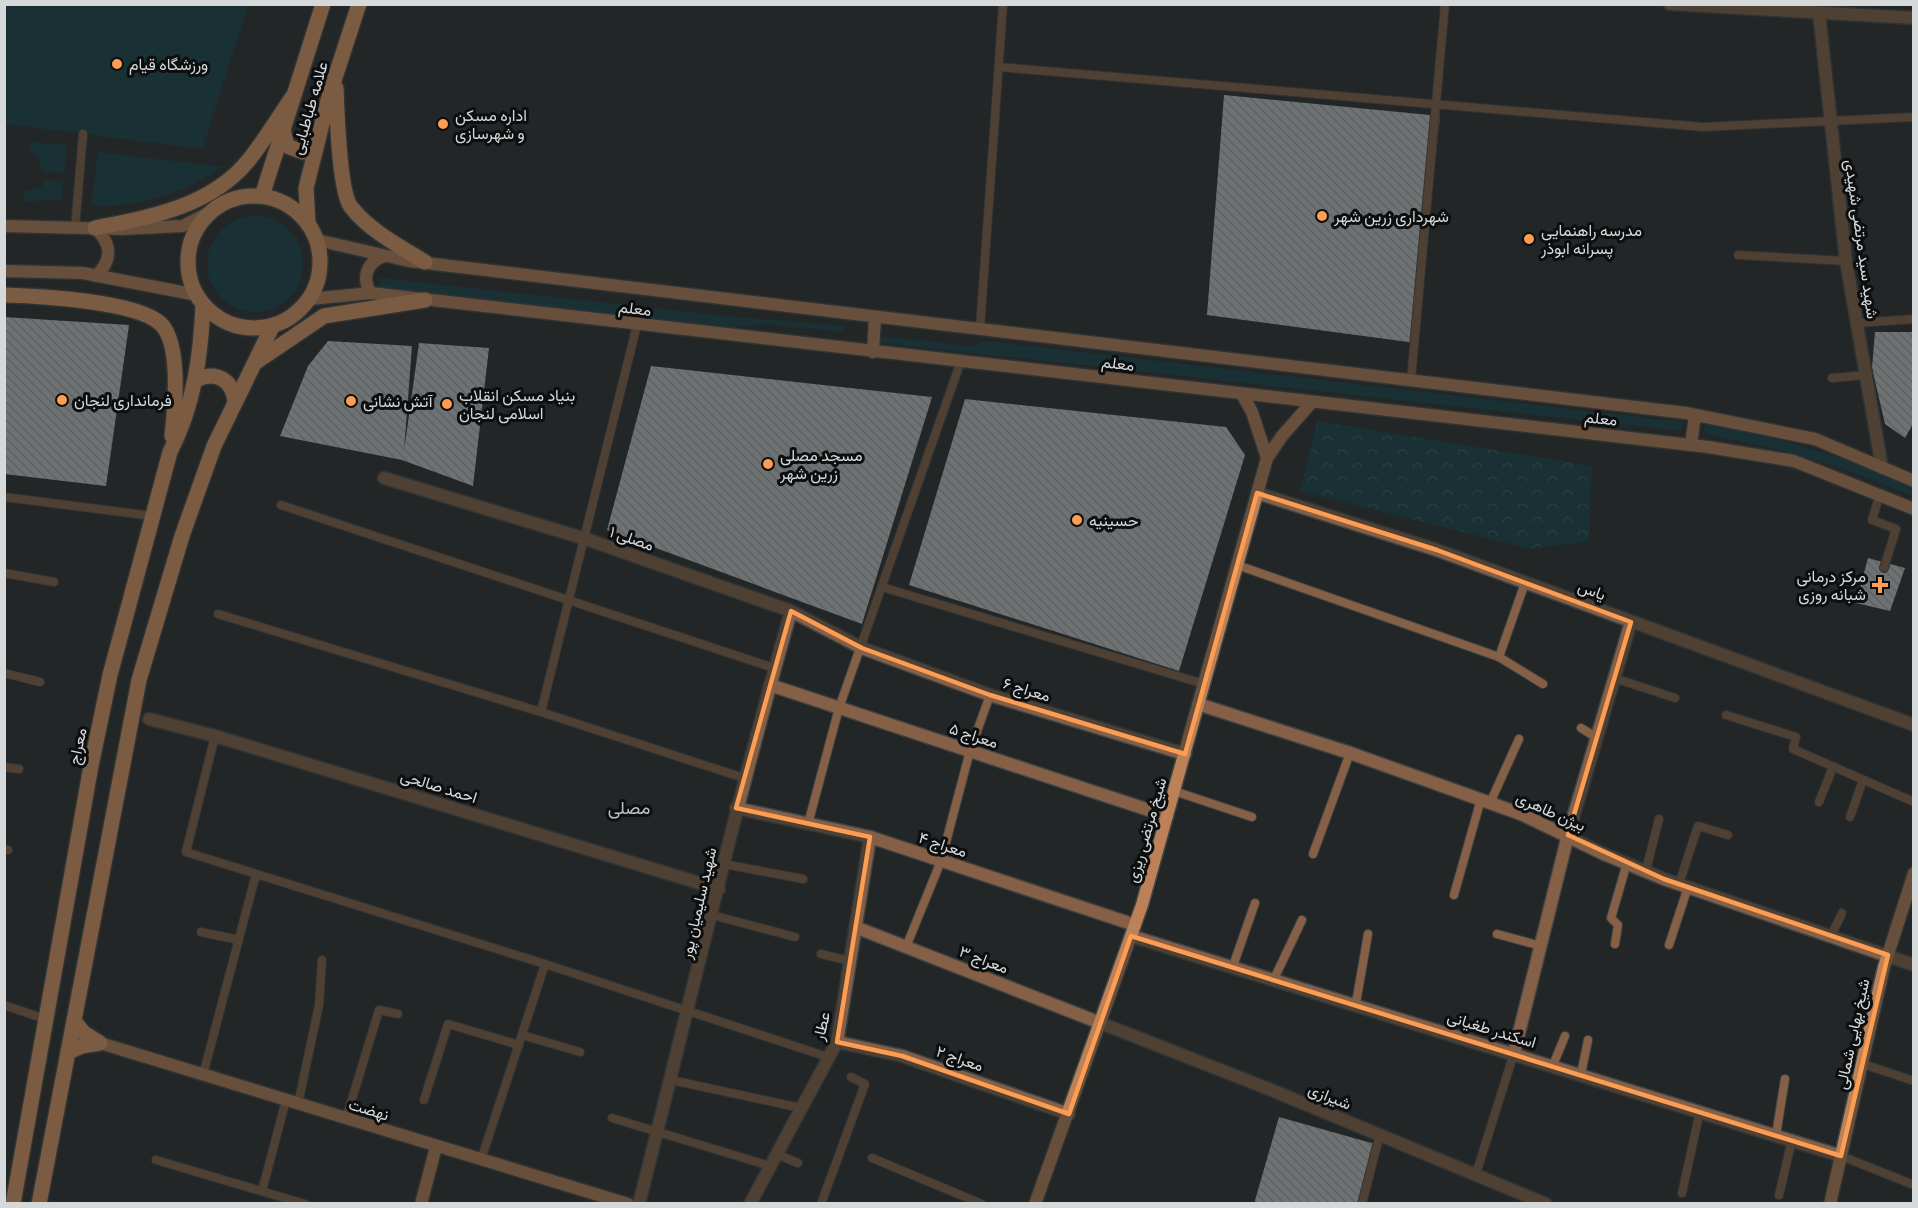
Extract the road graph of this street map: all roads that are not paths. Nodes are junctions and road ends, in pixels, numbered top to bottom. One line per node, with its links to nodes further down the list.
1 (323, 4): 10 (main road, علامه طباطبایی)
2 (359, 4): 9 (main road, علامه طباطبایی)
3 (1003, 4): 8 (lane)
4 (1445, 4): 11 (lane)
5 (1670, 4): 6 (street)
6 (1819, 12): 7 (street); 13 (street, شهید سید مرتضی شهیدی)
7 (1914, 18)
8 (999, 67): 11 (lane); 40 (lane)
9 (335, 77): 16 (main road, علامه طباطبایی); 27 (main road)
10 (292, 96): 14 (main road, علامه طباطبایی); 22 (main road)
11 (1436, 105): 13 (lane); 47 (lane)
12 (1914, 117): 13 (lane)
13 (1831, 121): 26 (street, شهید سید مرتضی شهیدی)
14 (283, 130): 16 (main road); 17 (main road, علامه طباطبایی)
15 (83, 134): 21 (lane)
16 (317, 142): 19 (main road, علامه طباطبایی)
17 (262, 196): 18 (main road); 19 (main road)
18 (210, 213): 22 (main road); 33 (main road)
19 (308, 223): 23 (main road)
20 (4, 226): 21 (main road)
21 (75, 228): 22 (main road)
22 (95, 228): 29 (main road)
23 (317, 240): 25 (main road, معلم); 32 (main road)
24 (1738, 255): 26 (lane)
25 (384, 256): 27 (main road, معلم); 30 (main road)
26 (1846, 261): 37 (street, شهید سید مرتضی شهیدی)
27 (425, 262): 35 (main road, معلم)
28 (4, 271): 29 (main road)
29 (96, 276): 33 (main road)
30 (371, 294): 32 (main road, معلم); 34 (main road, معلم)
31 (4, 295): 53 (main road)
32 (310, 299): 38 (main road)
33 (200, 300): 38 (main road); 46 (main road, معراج)
34 (425, 300): 39 (main road, معلم); 43 (main road)
35 (875, 317): 40 (main road, معلم); 41 (main road)
36 (1914, 319): 37 (lane)
37 (1857, 323): 44 (street, شهید سید مرتضی شهیدی)
38 (273, 325): 43 (main road)
39 (637, 325): 41 (main road, معلم); 64 (lane)
40 (980, 329): 47 (main road, معلم)
41 (873, 351): 42 (main road, معلم)
42 (961, 361): 48 (main road, معلم); 70 (lane)
43 (253, 364): 49 (main road)
44 (1866, 375): 45 (lane); 55 (street, شهید سید مرتضی شهیدی)
45 (1832, 378)
46 (196, 380): 49 (main road); 53 (main road, معراج)
47 (1411, 380): 51 (main road, معلم)
48 (1242, 394): 50 (main road, معلم); 54 (main road)
49 (235, 402): 158 (main road)
50 (1312, 402): 52 (main road, معلم); 54 (main road, شیخ مرتضی ریزی)
51 (1695, 415): 52 (main road); 55 (main road, معلم)
52 (1691, 445): 59 (main road, معلم)
53 (170, 452): 63 (main road, معراج)
54 (1267, 458): 58 (main road, شیخ مرتضی ریزی)
55 (1882, 468): 57 (main road, معلم)
56 (384, 478): 64 (street, مصلی ۱)
57 (1914, 481)
58 (1257, 494): 65 (main road, شیخ مرتضی ریزی); 69 (street, یاس)
59 (1880, 494): 62 (main road, معلم); 66 (lane)
60 (4, 497): 63 (lane)
61 (281, 505): 71 (lane)
62 (1914, 511)
63 (153, 516): 157 (main road, معراج)
64 (586, 539): 71 (lane); 72 (street, مصلی ۱)
65 (1237, 565): 76 (lane); 81 (main road, شیخ مرتضی ریزی)
66 (1884, 568)
67 (4, 573): 68 (lane)
68 (54, 582)
69 (1525, 583): 74 (street, یاس); 76 (lane)
70 (882, 587): 75 (lane); 81 (lane)
71 (571, 599): 77 (lane); 88 (lane)
72 (791, 611): 75 (street, مصلی ۱); 77 (street, شهید سلیمیان پور)
73 (218, 614): 88 (lane)
74 (1631, 622): 79 (street); 91 (street, یاس)
75 (862, 648): 84 (street, معراج ۶); 87 (lane)
76 (1499, 657): 82 (lane)
77 (774, 668): 83 (street, شهید سلیمیان پور)
78 (4, 673): 80 (lane)
79 (1614, 678): 85 (lane); 94 (street)
80 (40, 682)
81 (1204, 684): 86 (main road, شیخ مرتضی ریزی)
82 (1543, 684)
83 (770, 685): 87 (street, معراج ۵); 102 (street, شهید سلیمیان پور)
84 (990, 695): 96 (lane); 98 (street, معراج ۶)
85 (1675, 698)
86 (1198, 704): 97 (street, بیژن طاهری); 98 (main road, شیخ مرتضی ریزی)
87 (839, 708): 96 (street, معراج ۵); 113 (lane)
88 (541, 712): 102 (lane)
89 (1726, 715): 100 (lane)
90 (149, 719): 93 (street, احمد صالحی)
91 (1914, 725)
92 (1581, 728): 94 (lane)
93 (215, 736): 123 (lane); 127 (street, احمد صالحی)
94 (1597, 738): 114 (street)
95 (1518, 739): 105 (lane)
96 (970, 751): 109 (street, معراج ۵); 118 (lane)
97 (1350, 753): 105 (street, بیژن طاهری); 117 (lane)
98 (1185, 754): 104 (main road, شیخ مرتضی ریزی)
99 (4, 767): 101 (lane)
100 (1833, 767): 103 (lane); 106 (lane)
101 (19, 769)
102 (747, 779): 108 (street, شهید سلیمیان پور)
103 (1863, 780): 107 (lane); 111 (lane)
104 (1174, 791): 109 (main road, شیخ مرتضی ریزی); 110 (lane)
105 (1485, 801): 114 (street, بیژن طاهری); 128 (lane)
106 (1819, 802)
107 (1914, 802)
108 (736, 808): 113 (street, معراج ۴); 120 (street, شهید سلیمیان پور)
109 (1167, 816): 134 (main road, شیخ مرتضی ریزی)
110 (1252, 817)
111 (1850, 817)
112 (1659, 819): 121 (lane)
113 (808, 824): 116 (street, معراج ۴)
114 (1568, 835): 119 (street, بیژن طاهری); 143 (street)
115 (1728, 835): 125 (lane)
116 (870, 837): 118 (street, معراج ۴); 133 (street, عطار)
117 (1313, 854)
118 (941, 861): 134 (street, معراج ۴); 144 (lane)
119 (1627, 863): 121 (street, بیژن طاهری); 141 (lane)
120 (724, 864): 124 (lane); 127 (street, شهید سلیمیان پور)
121 (1646, 870): 125 (street, بیژن طاهری)
122 (1914, 873): 126 (main road, شیخ بهایی شمالی)
123 (256, 874): 140 (lane); 149 (lane)
124 (803, 879)
125 (1684, 886): 138 (street, بیژن طاهری); 142 (lane)
126 (1911, 888): 146 (main road, شیخ بهایی شمالی)
127 (719, 889): 131 (street, شهید سلیمیان پور)
128 (1455, 895)
129 (1255, 903): 151 (lane)
130 (1842, 913): 138 (lane)
131 (712, 915): 139 (lane); 155 (street, شهید سلیمیان پور)
132 (1302, 920): 152 (lane)
133 (855, 927): 144 (street, معراج ۳); 148 (street, عطار)
134 (1133, 930): 151 (street, اسکندر طغیانی); 159 (main road, شیخ مرتضی ریزی)
135 (201, 932): 140 (lane)
136 (1368, 934): 153 (lane)
137 (1497, 934): 143 (lane)
138 (1831, 936): 146 (street, بیژن طاهری)
139 (795, 937)
140 (239, 940): 173 (lane)
141 (1615, 944)
142 (1669, 945)
143 (1541, 946): 168 (street)
144 (906, 947): 159 (street, معراج ۳)
145 (821, 954): 148 (lane)
146 (1888, 955): 150 (street, بیژن طاهری); 170 (main road, شیخ بهایی شمالی)
147 (322, 960): 180 (lane)
148 (850, 961): 163 (street, عطار)
149 (545, 964): 155 (lane); 160 (lane)
150 (1914, 965)
151 (1233, 966): 152 (street, اسکندر طغیانی)
152 (1273, 981): 153 (street, اسکندر طغیانی)
153 (1356, 1003): 168 (street, اسکندر طغیانی)
154 (4, 1005): 157 (lane)
155 (688, 1012): 169 (lane); 176 (street, شهید سلیمیان پور)
156 (398, 1014): 185 (lane)
157 (45, 1019): 203 (main road, معراج)
158 (74, 1021): 164 (main road); 166 (main road)
159 (1100, 1022): 183 (main road, شیخ مرتضی ریزی); 187 (street, شیرازی)
160 (522, 1035): 165 (lane); 167 (lane)
161 (1565, 1036): 171 (lane)
162 (1588, 1040): 172 (lane)
163 (837, 1042): 169 (street, عطار); 183 (street, معراج ۲)
164 (100, 1043): 166 (main road); 173 (main road, نهضت)
165 (519, 1045): 179 (lane); 195 (lane)
166 (68, 1052): 204 (main road)
167 (580, 1052)
168 (1514, 1053): 171 (street, اسکندر طغیانی); 198 (lane)
169 (828, 1057): 181 (street, عطار)
170 (1863, 1064): 177 (lane); 192 (main road, شیخ بهایی شمالی)
171 (1553, 1065): 172 (street, اسکندر طغیانی)
172 (1581, 1074): 182 (street, اسکندر طغیانی)
173 (203, 1075): 178 (main road, نهضت)
174 (851, 1077): 210 (lane)
175 (1785, 1079): 188 (lane)
176 (671, 1080): 181 (lane); 186 (street, شهید سلیمیان پور)
177 (1914, 1082)
178 (286, 1100): 180 (main road, نهضت); 200 (lane)
179 (424, 1100)
180 (298, 1104): 185 (main road, نهضت)
181 (801, 1108): 191 (street, عطار)
182 (1700, 1111): 188 (street, اسکندر طغیانی); 201 (lane)
183 (1069, 1114): 212 (main road, شیخ مرتضی ریزی)
184 (612, 1118): 186 (lane)
185 (346, 1119): 190 (main road, نهضت)
186 (658, 1130): 197 (lane); 208 (street, شهید سلیمیان پور)
187 (1380, 1134): 198 (street, شیرازی); 213 (lane)
188 (1776, 1135): 189 (street, اسکندر طغیانی)
189 (1792, 1140): 192 (street, اسکندر طغیانی); 202 (lane)
190 (436, 1147): 195 (main road, نهضت); 206 (main road)
191 (776, 1154): 196 (lane); 197 (street, عطار)
192 (1841, 1156): 199 (lane); 215 (main road, شیخ بهایی شمالی)
193 (872, 1158): 211 (lane)
194 (156, 1160): 200 (lane)
195 (481, 1160): 207 (main road, نهضت)
196 (798, 1163)
197 (770, 1166): 209 (street, عطار)
198 (1476, 1174): 214 (street, شیرازی)
199 (1914, 1185)
200 (262, 1191): 205 (lane)
201 (1682, 1193)
202 (1779, 1195)
203 (13, 1203)
204 (39, 1203)
205 (305, 1203)
206 (421, 1203)
207 (628, 1203)
208 (639, 1203)
209 (750, 1203)
210 (821, 1203)
211 (982, 1203)
212 (1035, 1203)
213 (1362, 1203)
214 (1545, 1203)
215 (1830, 1203)

